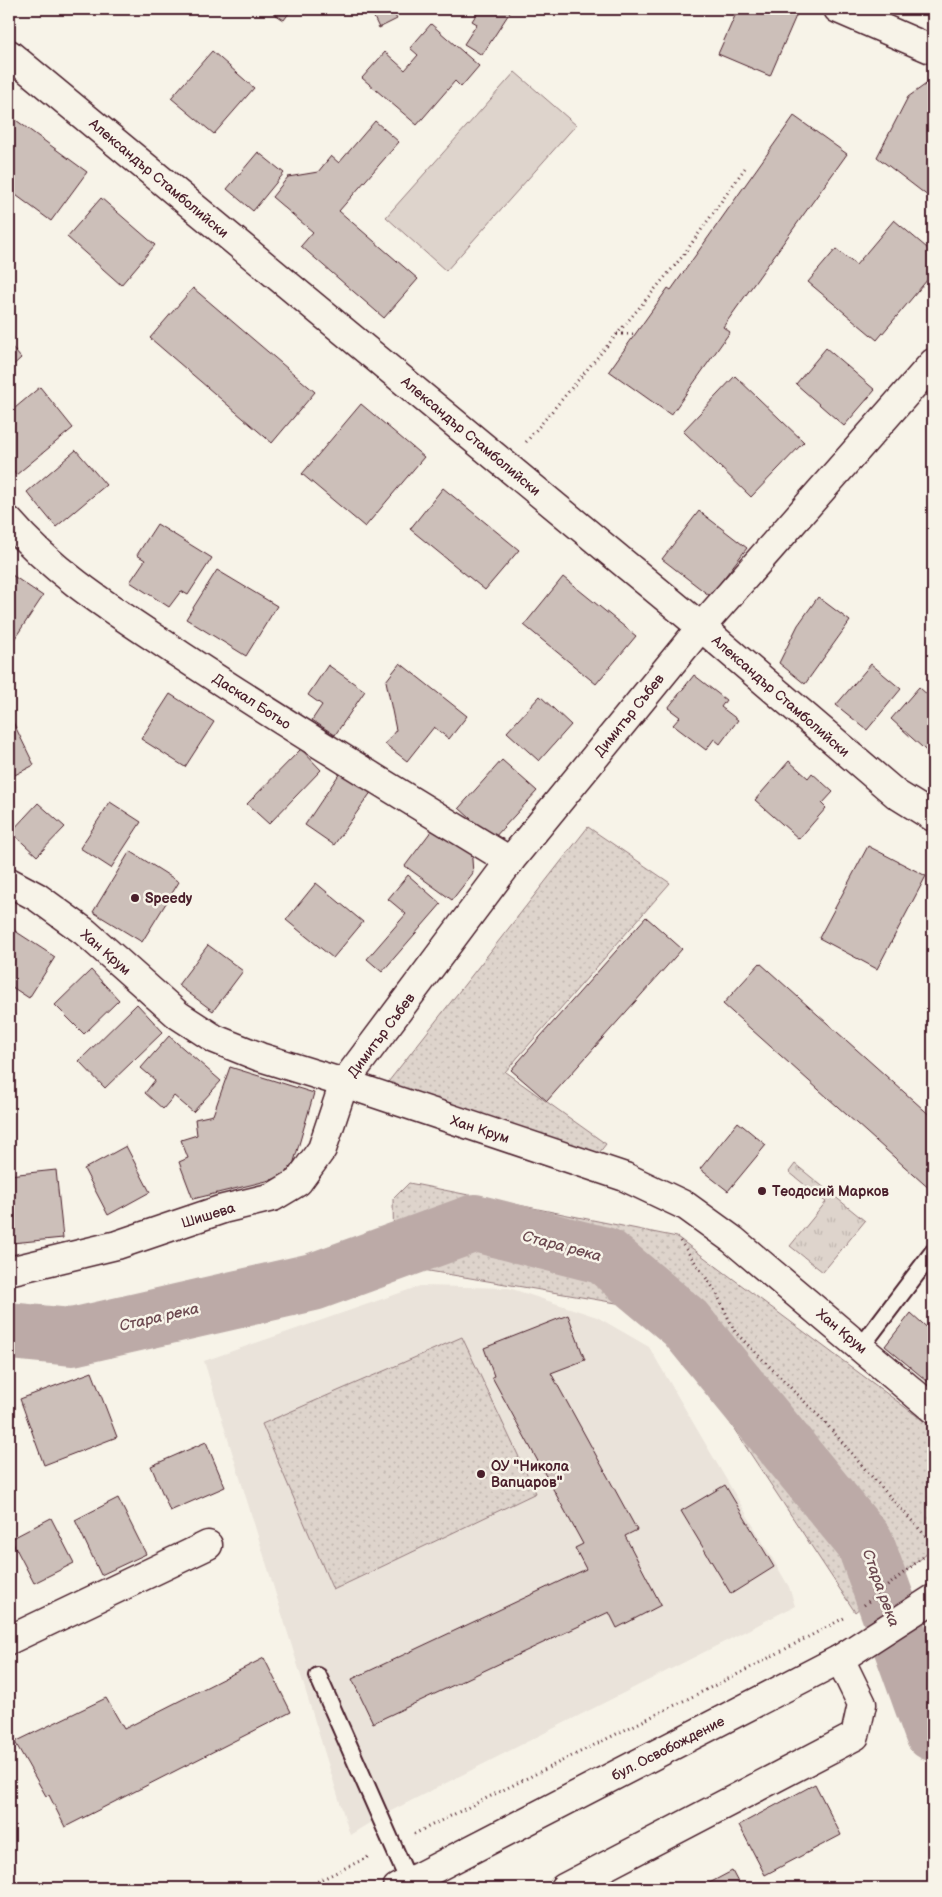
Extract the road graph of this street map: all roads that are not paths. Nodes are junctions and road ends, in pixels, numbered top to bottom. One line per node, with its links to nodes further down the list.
1 (838, 9): 2 (street)
2 (933, 50)
3 (9, 54): 6 (street, Александър Стамболийски)
4 (933, 363): 6 (street, Димитър Събев)
5 (9, 521): 8 (street, Даскал Ботьо)
6 (701, 627): 7 (street, Александър Стамболийски); 8 (street, Димитър Събев)
7 (933, 817)
8 (510, 862): 10 (street, Димитър Събев)
9 (9, 882): 10 (street, Хан Крум)
10 (344, 1083): 12 (street, Шишева); 13 (street, Хан Крум)
11 (933, 1252): 13 (lane)
12 (9, 1270)
13 (861, 1347): 14 (street, Хан Крум)
14 (933, 1409)
15 (208, 1545): 17 (street)
16 (933, 1599): 18 (street, бул. Освобождение)
17 (9, 1640)
18 (840, 1658): 20 (street, бул. Освобождение); 21 (street)
19 (318, 1676): 20 (lane)
20 (406, 1886)
21 (564, 1888)

